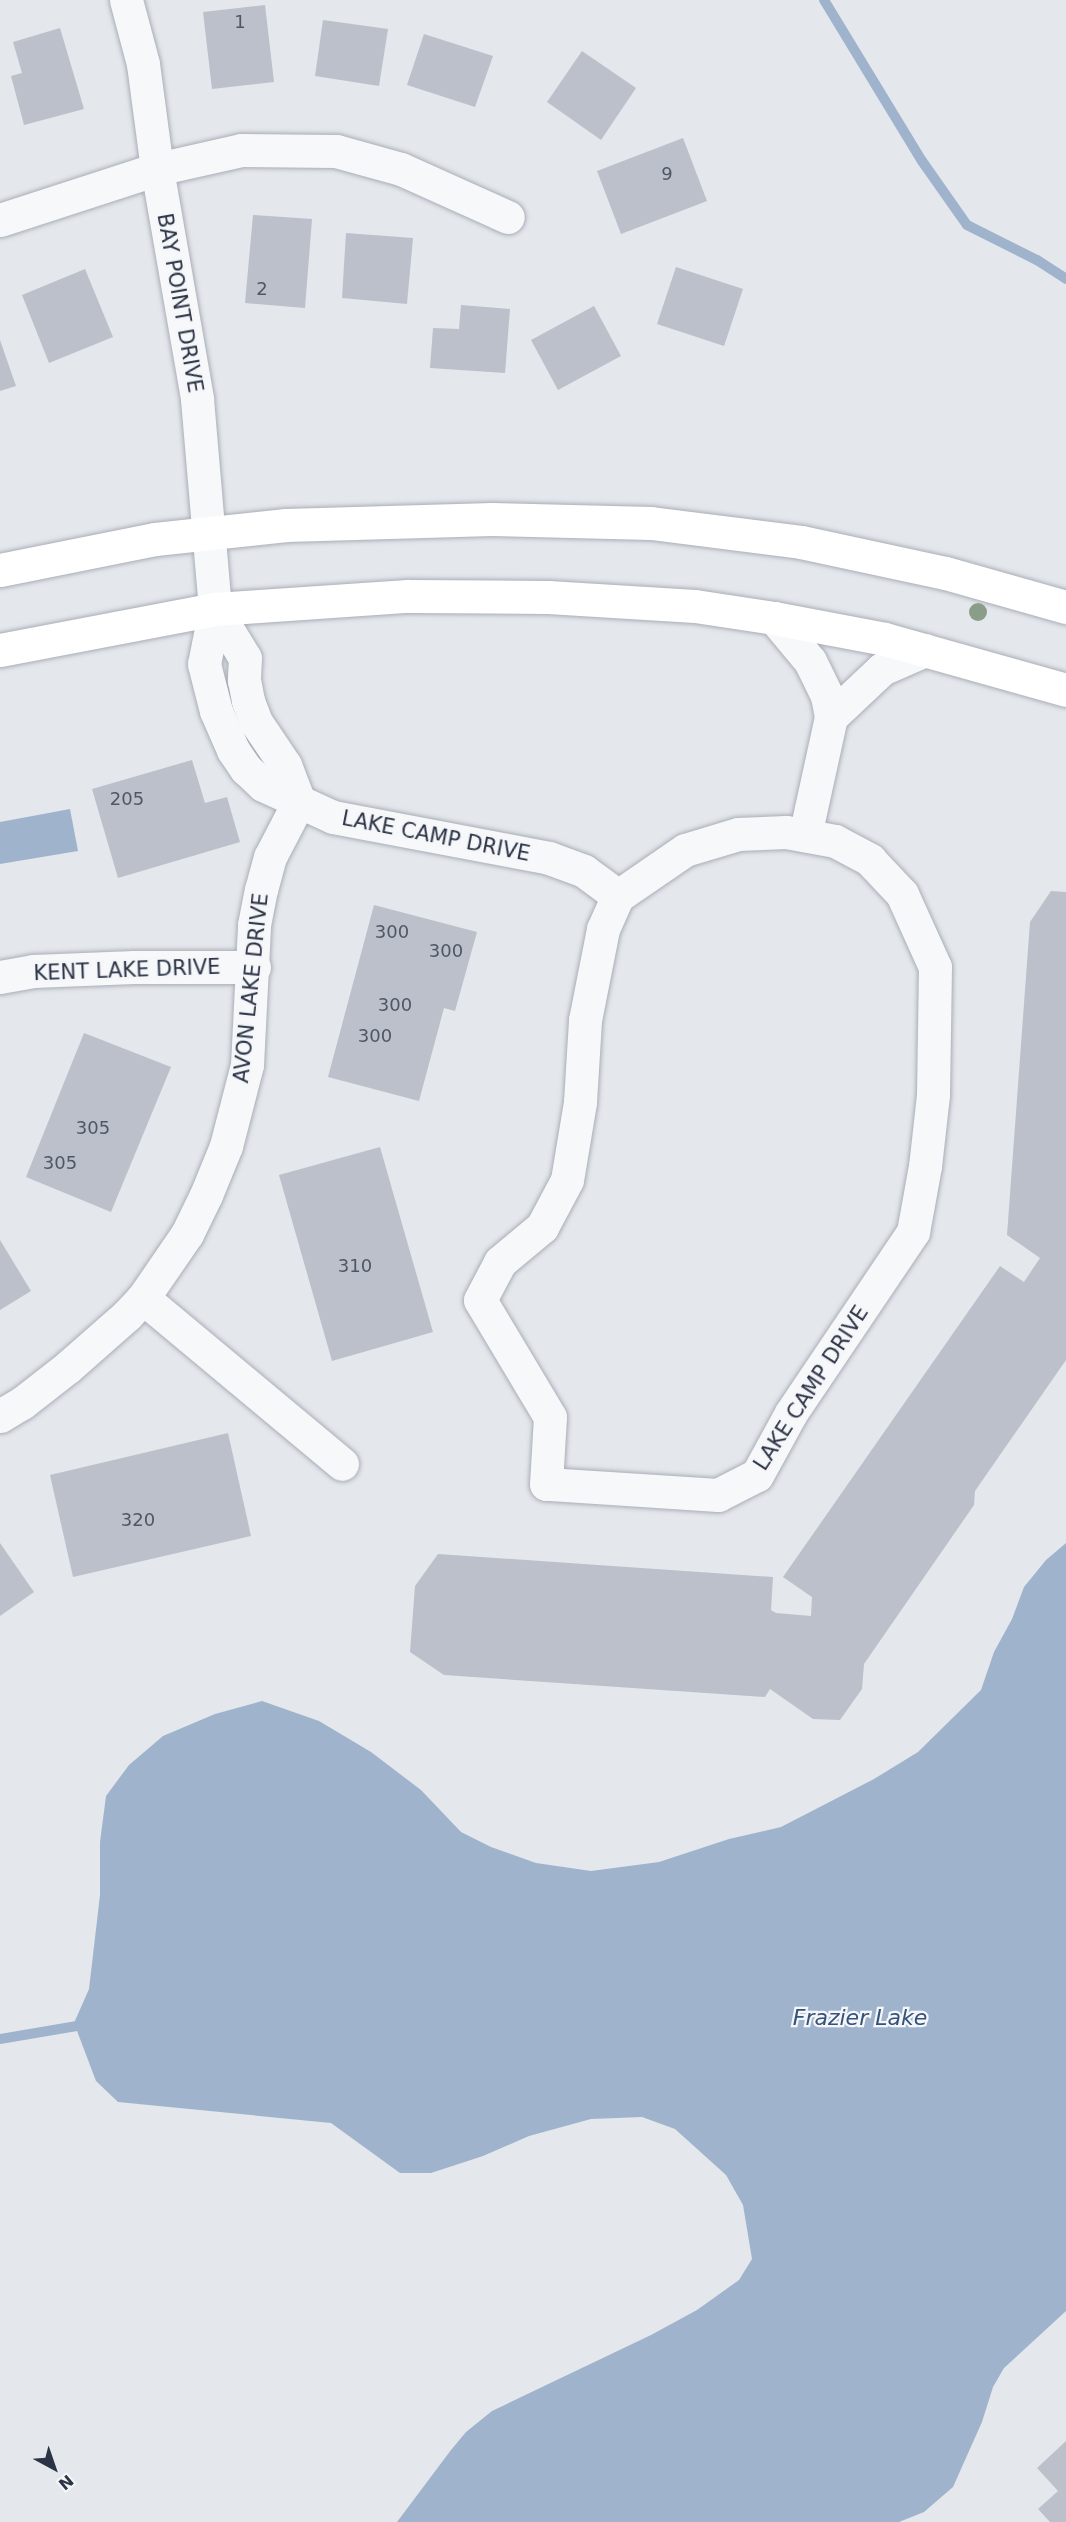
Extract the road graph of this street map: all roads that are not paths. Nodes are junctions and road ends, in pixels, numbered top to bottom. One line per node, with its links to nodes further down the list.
1 (126, 0): 2 (street, BAY POINT DRIVE)
2 (157, 169): 3 (street); 4 (street); 5 (street, BAY POINT DRIVE)
3 (508, 217)
4 (0, 220)
5 (209, 533): 6 (main road); 7 (main road); 8 (street, BAY POINT DRIVE)
6 (0, 570)
7 (1066, 607)
8 (215, 609): 9 (main road); 10 (main road); 14 (street, LAKE CAMP DRIVE)
9 (774, 618): 11 (main road); 13 (street)
10 (0, 650)
11 (925, 650): 12 (main road); 13 (street)
12 (1066, 690)
13 (831, 717): 15 (street)
14 (299, 801): 16 (street, LAKE CAMP DRIVE); 17 (street, AVON LAKE DRIVE)
15 (805, 835): 16 (street, LAKE CAMP DRIVE); 16 (street, LAKE CAMP DRIVE)
16 (618, 896)
17 (254, 967): 18 (street, KENT LAKE DRIVE); 19 (street, AVON LAKE DRIVE)
18 (0, 977)
19 (143, 1298): 20 (street, AVON LAKE DRIVE); 21 (street)
20 (0, 1416)
21 (342, 1464)

